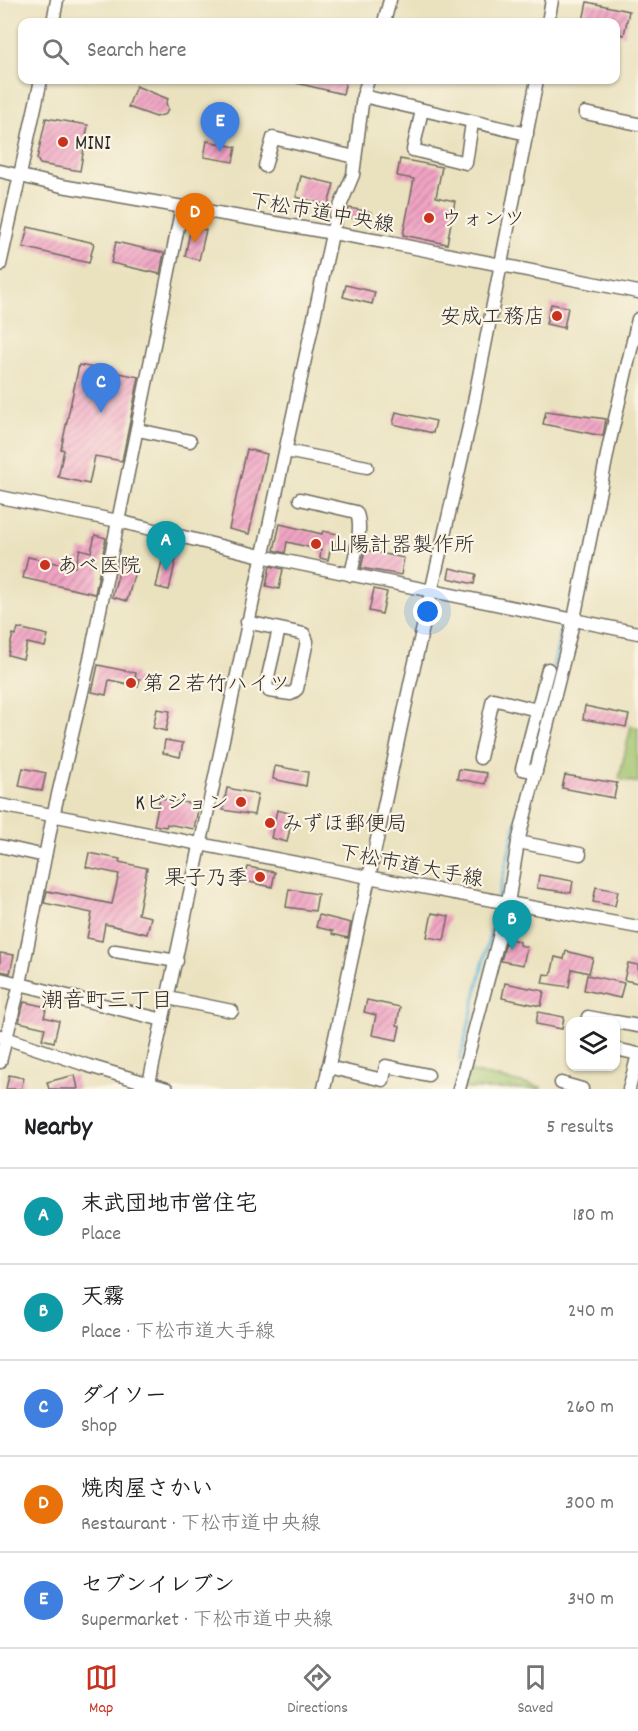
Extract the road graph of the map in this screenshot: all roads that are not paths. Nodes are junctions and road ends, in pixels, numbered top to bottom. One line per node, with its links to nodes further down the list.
1 (57, 0): 4 (street)
2 (390, 0): 5 (street)
3 (552, 0): 6 (street)
4 (54, 18)
5 (385, 18)
6 (549, 18)
7 (40, 84): 19 (street)
8 (367, 84): 10 (street)
9 (536, 84): 15 (street)
10 (363, 96): 11 (street); 16 (street)
11 (422, 110): 13 (street); 13 (street)
12 (585, 113): 14 (street)
13 (472, 123): 15 (street)
14 (638, 124)
15 (527, 135): 23 (street)
16 (355, 157): 17 (street); 21 (street)
17 (264, 166)
18 (0, 171): 19 (street, 下松市道中央線)
19 (21, 175): 20 (street, 下松市道中央線); 22 (street)
20 (182, 207): 21 (street, 下松市道中央線); 26 (street)
21 (332, 234): 23 (street, 下松市道中央線); 28 (street)
22 (0, 266)
23 (502, 266): 24 (street, 下松市道中央線); 35 (street)
24 (638, 292)
25 (638, 319): 36 (street)
26 (138, 430): 27 (street); 32 (street)
27 (190, 441)
28 (286, 450): 29 (street); 33 (street)
29 (367, 467)
30 (0, 497): 32 (street)
31 (300, 499): 34 (street)
32 (118, 521): 33 (street); 45 (street)
33 (261, 556): 34 (street); 37 (street)
34 (351, 574): 35 (street)
35 (431, 591): 36 (street); 51 (street)
36 (574, 619): 39 (street); 43 (street)
37 (248, 622): 38 (street); 47 (street)
38 (279, 629): 38 (street)
39 (638, 633)
40 (548, 669): 41 (street)
41 (537, 710): 42 (street); 43 (street)
42 (480, 758)
43 (536, 772): 46 (street)
44 (0, 805): 45 (street, 下松市道大手線)
45 (53, 816): 47 (street, 下松市道大手線); 50 (street)
46 (518, 842): 49 (street); 52 (street)
47 (201, 844): 51 (street, 下松市道大手線); 55 (street)
48 (0, 846): 50 (street)
49 (580, 854)
50 (45, 856): 57 (street)
51 (368, 877): 52 (street, 下松市道大手線); 67 (street)
52 (508, 903): 53 (street, 下松市道大手線); 72 (street)
53 (638, 927)
54 (115, 951): 55 (street)
55 (177, 961): 58 (street)
56 (0, 979): 57 (street)
57 (20, 984): 60 (street); 63 (street)
58 (168, 998): 59 (street); 60 (street)
59 (231, 1011)
60 (163, 1020): 70 (street)
61 (620, 1023): 62 (street)
62 (638, 1026)
63 (3, 1037): 66 (street); 70 (street)
64 (620, 1050): 65 (street)
65 (638, 1054): 74 (street)
66 (0, 1062)
67 (328, 1067): 68 (street); 71 (street)
68 (428, 1075)
69 (561, 1083): 73 (street)
70 (158, 1087)
71 (324, 1089)
72 (459, 1089)
73 (582, 1089)
74 (629, 1089)

